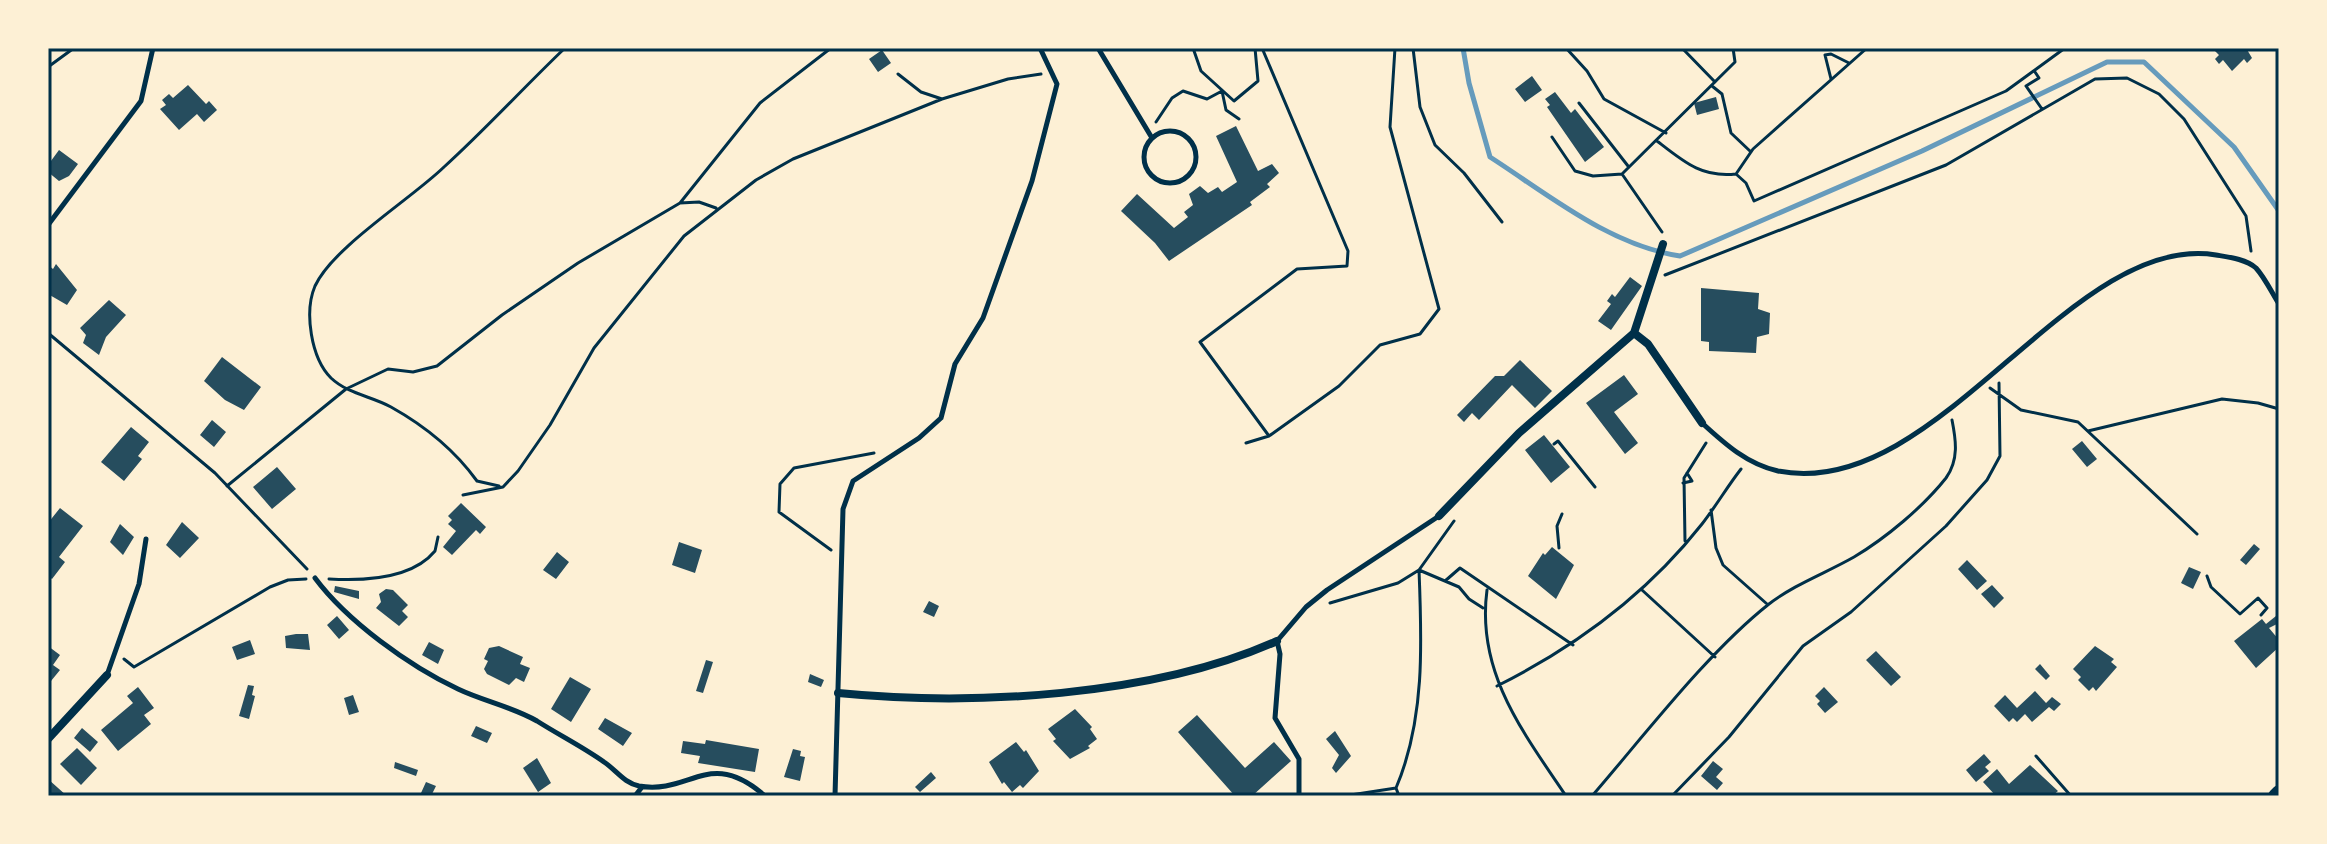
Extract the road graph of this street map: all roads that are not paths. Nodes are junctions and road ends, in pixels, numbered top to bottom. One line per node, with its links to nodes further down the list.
1 (153, 48): 5 (lane)
2 (1040, 48): 15 (lane)
3 (1098, 48): 4 (lane)
4 (1150, 135): 4 (lane)
5 (48, 225)
6 (1663, 244): 8 (street)
7 (2279, 304): 9 (lane)
8 (1634, 333): 9 (street); 10 (street)
9 (1702, 423)
10 (1439, 516): 13 (lane)
11 (146, 539): 14 (lane)
12 (315, 578): 17 (lane)
13 (1277, 641): 15 (street); 22 (lane)
14 (107, 675): 16 (street)
15 (838, 693): 21 (lane)
16 (48, 739)
17 (643, 786): 19 (lane); 20 (lane)
18 (2279, 792): 23 (main road)
19 (635, 796)
20 (765, 796)
21 (835, 796)
22 (1299, 796)
23 (2275, 796)

